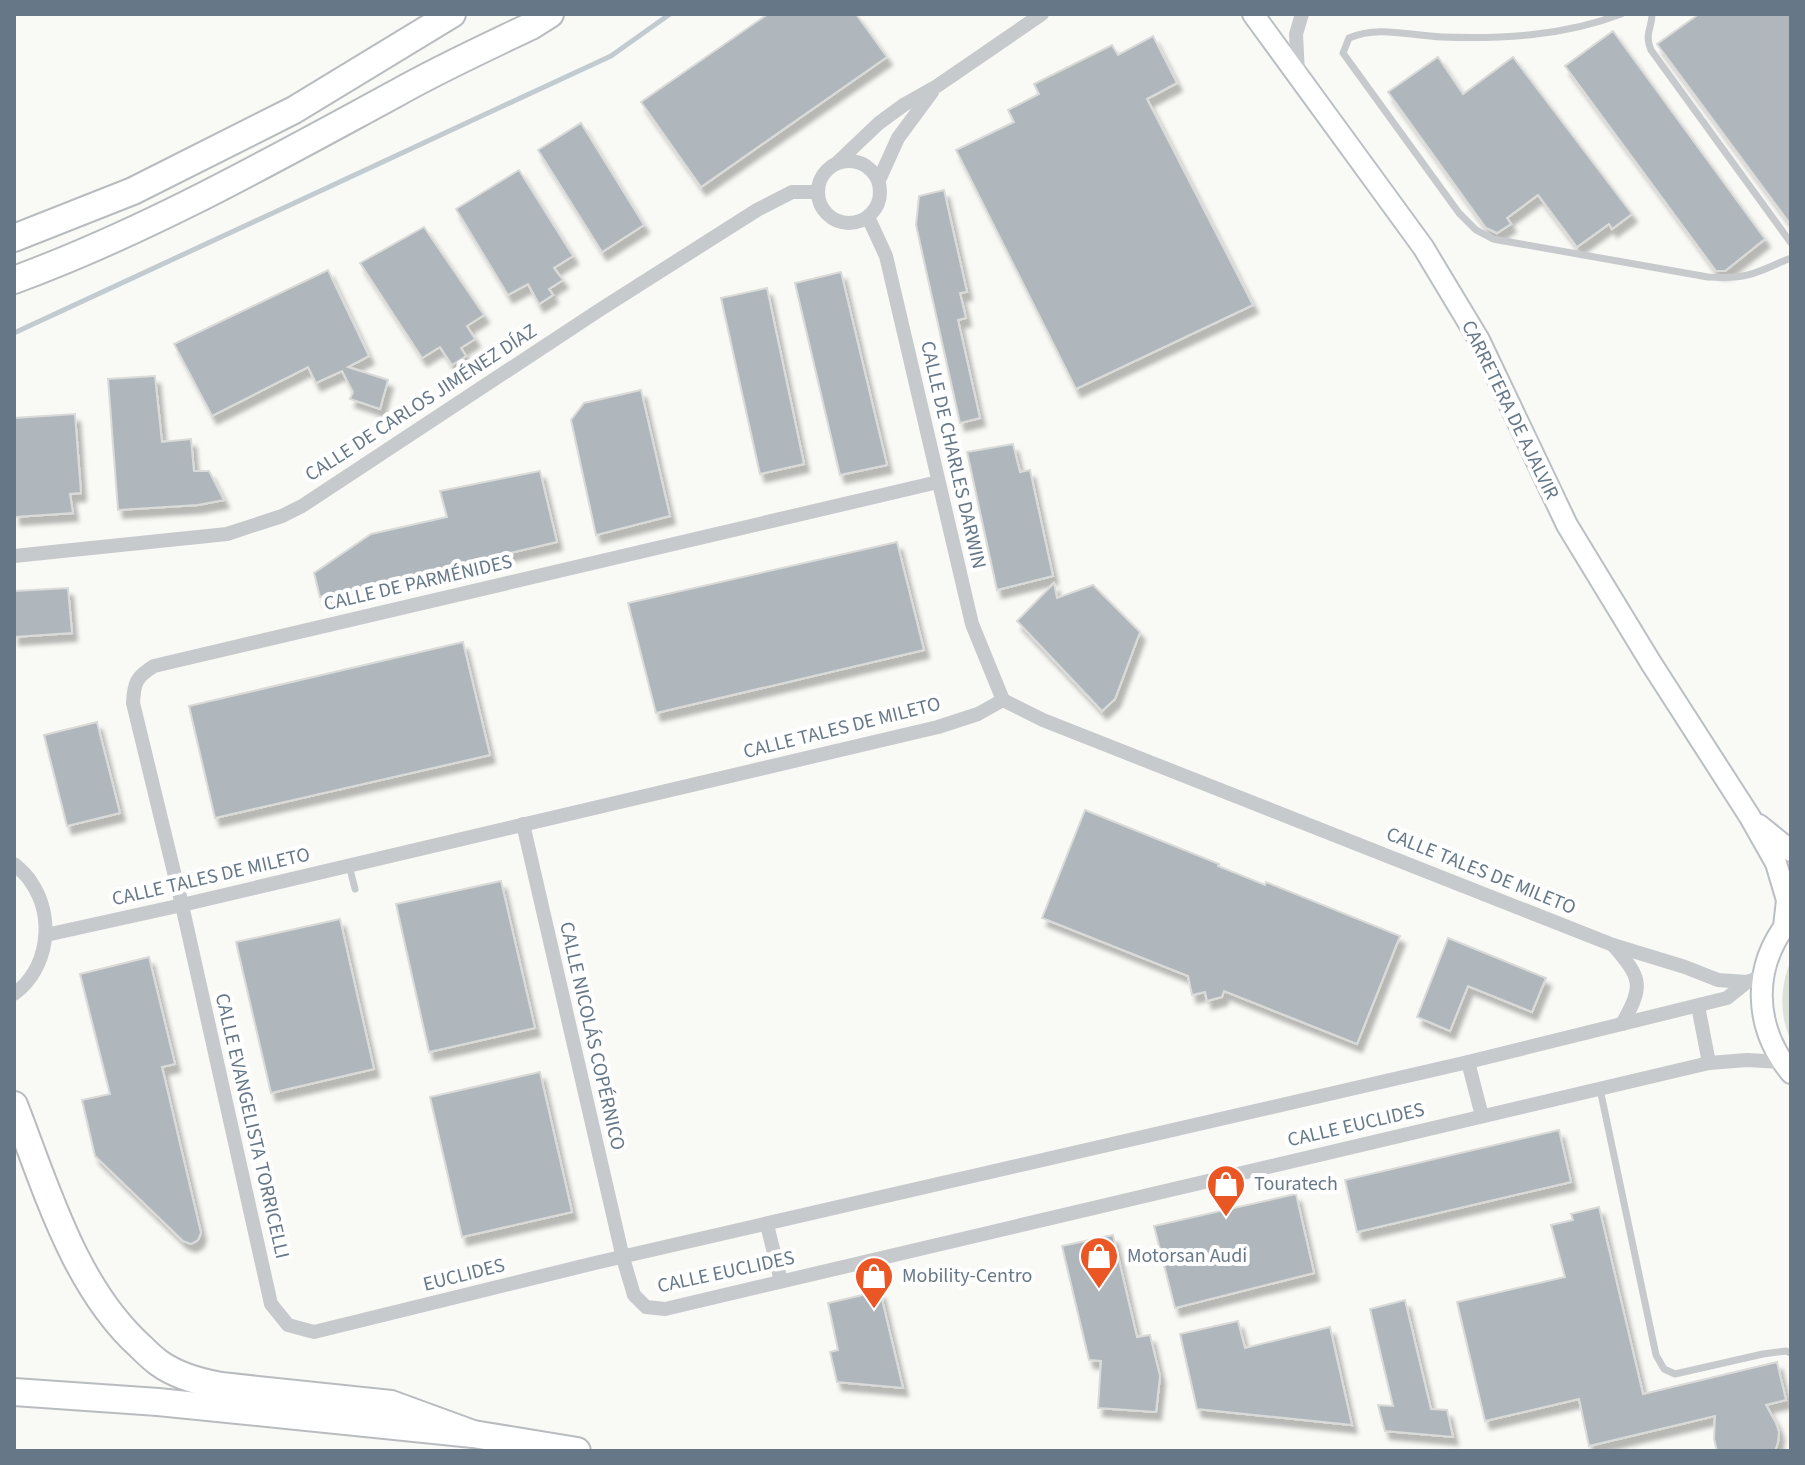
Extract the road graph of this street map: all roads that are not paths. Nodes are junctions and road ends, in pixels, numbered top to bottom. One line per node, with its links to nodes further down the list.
1 (433, 14): 12 (highway)
2 (452, 14): 12 (highway)
3 (514, 14): 15 (highway)
4 (550, 14): 15 (highway)
5 (1042, 14): 14 (street)
6 (1302, 14): 10 (street)
7 (1621, 14): 22 (lane)
8 (1652, 14): 21 (lane)
9 (1258, 17): 11 (street, CARRETERA DE AJALVIR)
10 (1296, 34): 11 (street); 13 (street)
11 (1272, 41): 13 (street, CARRETERA DE AJALVIR)
12 (374, 60): 20 (highway)
13 (1298, 75): 27 (street, CARRETERA DE AJALVIR)
14 (937, 86): 16 (street); 17 (street)
15 (397, 92): 23 (highway)
16 (839, 161): 17 (street); 18 (street)
17 (879, 180): 19 (street)
18 (817, 192): 19 (street); 25 (street, CALLE DE CARLOS JIMÉNEZ DÍAZ)
19 (868, 217): 24 (street, CALLE DE CHARLES DARWIN)
20 (14, 238)
21 (1791, 243)
22 (1791, 258)
23 (14, 280)
24 (938, 482): 26 (street, CALLE DE CHARLES DARWIN); 33 (street, CALLE DE PARMÉNIDES)
25 (14, 556)
26 (1003, 700): 28 (street, CALLE TALES DE MILETO); 36 (street, CALLE TALES DE MILETO)
27 (1750, 817): 29 (street, CARRETERA DE AJALVIR); 34 (street, CARRETERA DE AJALVIR)
28 (523, 824): 31 (street, CALLE TALES DE MILETO); 48 (street, CALLE NICOLÁS COPÉRNICO)
29 (1791, 851)
30 (14, 864): 35 (street)
31 (349, 865): 32 (lane); 33 (street, CALLE TALES DE MILETO)
32 (355, 889)
33 (182, 905): 35 (street, CALLE TALES DE MILETO); 50 (street, CALLE EVANGELISTA TORRICELLI)
34 (1788, 923): 37 (street)
35 (46, 935): 38 (street)
36 (1613, 945): 37 (street, CALLE TALES DE MILETO); 40 (street)
37 (1755, 979): 39 (street, CALLE EUCLIDES); 43 (street)
38 (14, 994)
39 (1698, 1006): 40 (street, CALLE EUCLIDES); 42 (street)
40 (1622, 1024): 41 (street, CALLE EUCLIDES)
41 (1468, 1062): 46 (street); 47 (street, CALLE EUCLIDES)
42 (1709, 1063): 43 (street, CALLE EUCLIDES); 44 (street, CALLE EUCLIDES)
43 (1786, 1068)
44 (1600, 1089): 46 (street, CALLE EUCLIDES); 51 (lane)
45 (14, 1105): 53 (highway)
46 (1482, 1116): 49 (street, CALLE EUCLIDES)
47 (767, 1225): 48 (street, CALLE EUCLIDES); 49 (street)
48 (623, 1258): 49 (street, CALLE EUCLIDES); 50 (street, EUCLIDES)
49 (781, 1281)
50 (314, 1332)
51 (1791, 1353)
52 (14, 1392): 53 (highway)
53 (473, 1434): 54 (highway)
54 (577, 1451)

